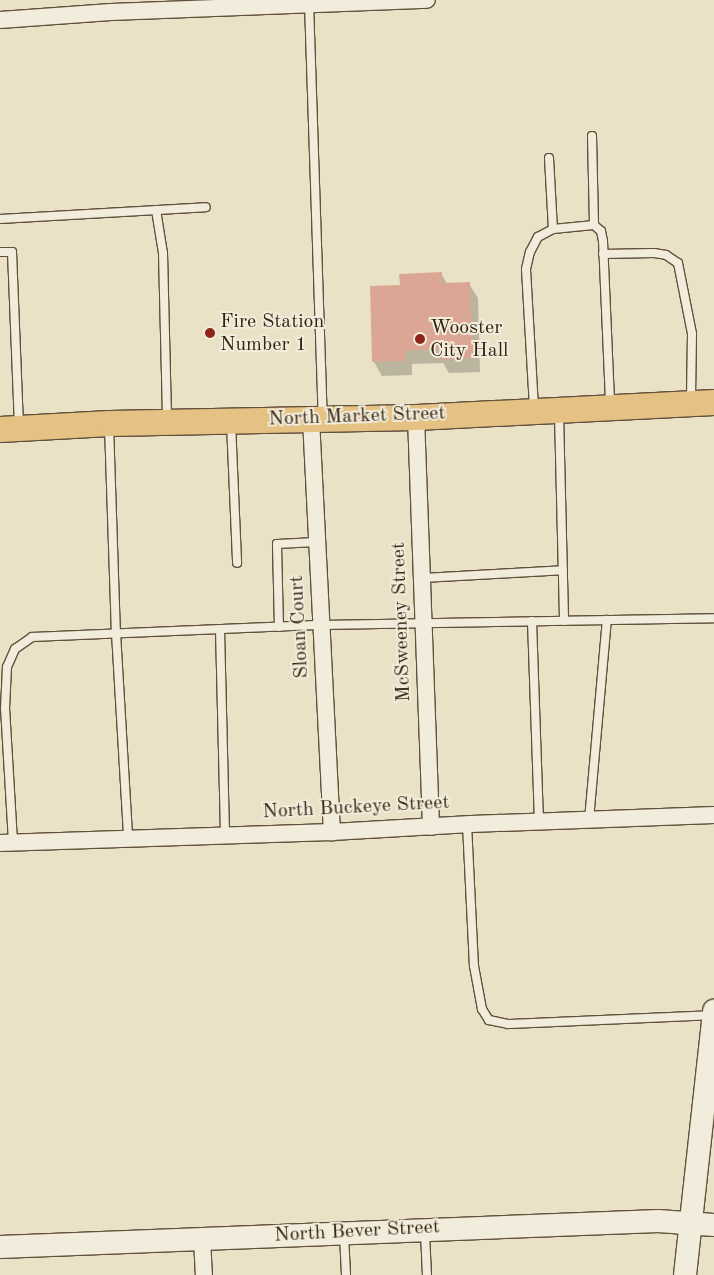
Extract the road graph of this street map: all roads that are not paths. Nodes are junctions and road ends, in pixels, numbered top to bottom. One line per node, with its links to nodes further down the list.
1 (427, 0): 2 (street)
2 (309, 2): 3 (street); 18 (lane)
3 (111, 6): 4 (street)
4 (0, 20)
5 (592, 136): 10 (lane)
6 (549, 158): 11 (lane)
7 (206, 207): 8 (lane)
8 (156, 210): 9 (lane); 20 (lane)
9 (0, 219)
10 (594, 225): 11 (lane); 13 (lane)
11 (553, 229): 16 (lane)
12 (0, 252): 22 (lane)
13 (603, 254): 14 (lane); 15 (lane)
14 (702, 403): 15 (main road, North Market Street)
15 (610, 407): 16 (main road, North Market Street)
16 (546, 410): 17 (main road, North Market Street); 25 (lane)
17 (416, 417): 18 (main road, North Market Street); 26 (street, McSweeney Street)
18 (317, 419): 19 (main road, North Market Street); 23 (street, Sloan Court)
19 (231, 421): 20 (main road, North Market Street); 24 (lane)
20 (167, 422): 21 (main road, North Market Street)
21 (109, 423): 22 (main road, North Market Street); 35 (lane)
22 (9, 429)
23 (317, 542): 32 (street, Sloan Court); 33 (lane)
24 (237, 562)
25 (563, 570): 26 (lane); 28 (lane)
26 (422, 578): 31 (street, McSweeney Street)
27 (714, 618): 29 (lane)
28 (564, 620): 29 (lane); 30 (lane)
29 (606, 620): 37 (lane)
30 (532, 621): 31 (lane); 38 (lane)
31 (424, 623): 32 (lane); 40 (street, McSweeney Street)
32 (322, 625): 33 (lane); 41 (street, Sloan Court)
33 (280, 627): 34 (lane)
34 (220, 629): 35 (lane); 42 (lane)
35 (116, 633): 43 (lane); 44 (lane)
36 (714, 815): 37 (street, North Buckeye Street)
37 (588, 820): 38 (street, North Buckeye Street)
38 (539, 821): 39 (street, North Buckeye Street)
39 (468, 824): 40 (street, North Buckeye Street); 46 (lane)
40 (430, 827): 41 (street, North Buckeye Street)
41 (332, 832): 42 (street, North Buckeye Street)
42 (225, 835): 43 (street, North Buckeye Street)
43 (128, 838): 44 (street, North Buckeye Street)
44 (6, 842)
45 (714, 1011): 46 (main road)
46 (714, 1015): 47 (main road)
47 (690, 1222): 48 (main road, North Bever Street); 49 (main road, North Bever Street); 56 (main road)
48 (714, 1225)
49 (425, 1229): 50 (main road, North Bever Street); 55 (lane)
50 (344, 1232): 51 (main road, North Bever Street); 54 (lane)
51 (202, 1239): 52 (main road, North Bever Street); 53 (street)
52 (0, 1247)
53 (204, 1275)
54 (346, 1275)
55 (427, 1275)
56 (685, 1275)

